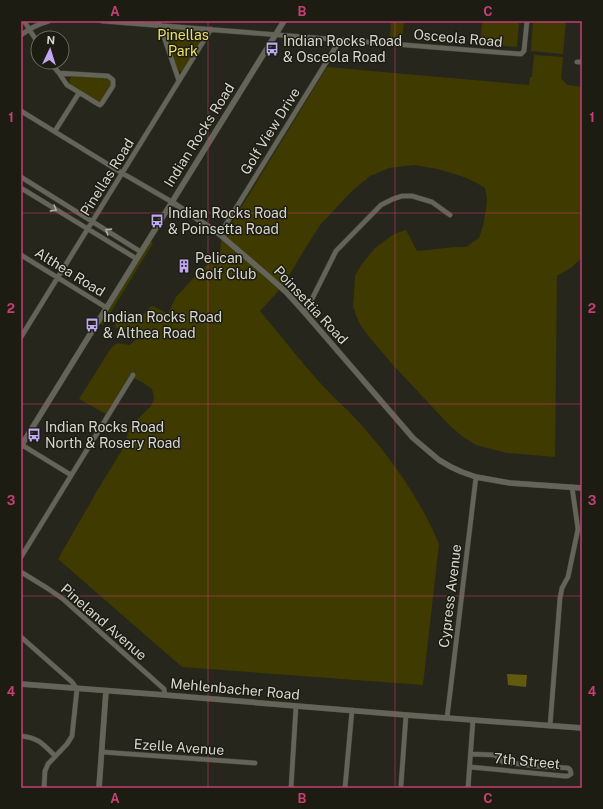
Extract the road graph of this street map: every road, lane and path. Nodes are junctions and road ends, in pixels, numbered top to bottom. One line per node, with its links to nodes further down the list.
1 (24, 21): 7 (street)
2 (49, 21): 7 (street)
3 (102, 21): 6 (street, Osceola Road)
4 (284, 21): 9 (street, Indian Rocks Road)
5 (527, 21): 11 (street, Osceola Road)
6 (159, 22): 8 (street, Osceola Road); 13 (street)
7 (29, 29): 10 (street)
8 (211, 29): 9 (street, Osceola Road); 13 (street, Pinellas Road)
9 (275, 35): 11 (street, Osceola Road); 20 (street, Indian Rocks Road)
10 (21, 36)
11 (340, 40): 24 (street, Golf View Drive)
12 (59, 72): 14 (street); 14 (street)
13 (179, 81): 17 (street, Pinellas Road)
14 (79, 93): 16 (street)
15 (21, 111): 16 (street, Poinsettia Road)
16 (54, 131): 17 (street, Poinsettia Road)
17 (122, 173): 20 (street, Poinsettia Road); 22 (street, Pinellas Road)
18 (21, 177): 22 (street)
19 (21, 188): 23 (street, one-way to 23)
20 (172, 202): 24 (street, Poinsettia Road); 25 (street, Indian Rocks Road)
21 (450, 215): 30 (street)
22 (92, 221): 23 (street, Pinellas Road); 25 (street, one-way to 22)
23 (87, 230): 27 (street); 28 (street, Pinellas Road)
24 (220, 234): 30 (street, Poinsettia Road)
25 (141, 252): 27 (street, Indian Rocks Road)
26 (21, 255): 28 (street, Althea Road)
27 (137, 259): 29 (street, Indian Rocks Road)
28 (58, 278): 29 (street, Althea Road); 31 (street, Pinellas Road)
29 (107, 308): 33 (street, Indian Rocks Road)
30 (305, 313): 35 (street, Poinsettia Road)
31 (21, 337)
32 (133, 375): 34 (street)
33 (21, 445): 34 (street)
34 (71, 475): 38 (street)
35 (476, 477): 36 (street, Poinsettia Road); 48 (street, Cypress Avenue)
36 (572, 487): 37 (street, Poinsettia Road); 50 (street)
37 (582, 488)
38 (21, 557)
39 (21, 572): 44 (street, Pineland Avenue)
40 (21, 637): 42 (street)
41 (21, 684): 42 (street, Mehlenbacher Road)
42 (76, 689): 43 (street, Mehlenbacher Road); 55 (street)
43 (106, 691): 44 (street, Mehlenbacher Road); 53 (street)
44 (165, 695): 45 (street, Mehlenbacher Road)
45 (296, 706): 46 (street, Mehlenbacher Road); 61 (street)
46 (352, 710): 47 (street, Mehlenbacher Road); 62 (street)
47 (406, 715): 48 (street, Mehlenbacher Road); 58 (street)
48 (447, 718): 49 (street, Mehlenbacher Road)
49 (473, 720): 50 (street, Mehlenbacher Road); 54 (street)
50 (550, 726): 51 (street, Mehlenbacher Road)
51 (582, 728)
52 (21, 736): 55 (street)
53 (102, 752): 56 (street, Ezelle Avenue); 60 (street)
54 (471, 754): 57 (street); 57 (street, 7th Street)
55 (55, 756): 59 (street)
56 (255, 763)
57 (470, 767): 63 (street)
58 (401, 785)
59 (44, 788)
60 (99, 788)
61 (291, 788)
62 (345, 788)
63 (468, 788)

